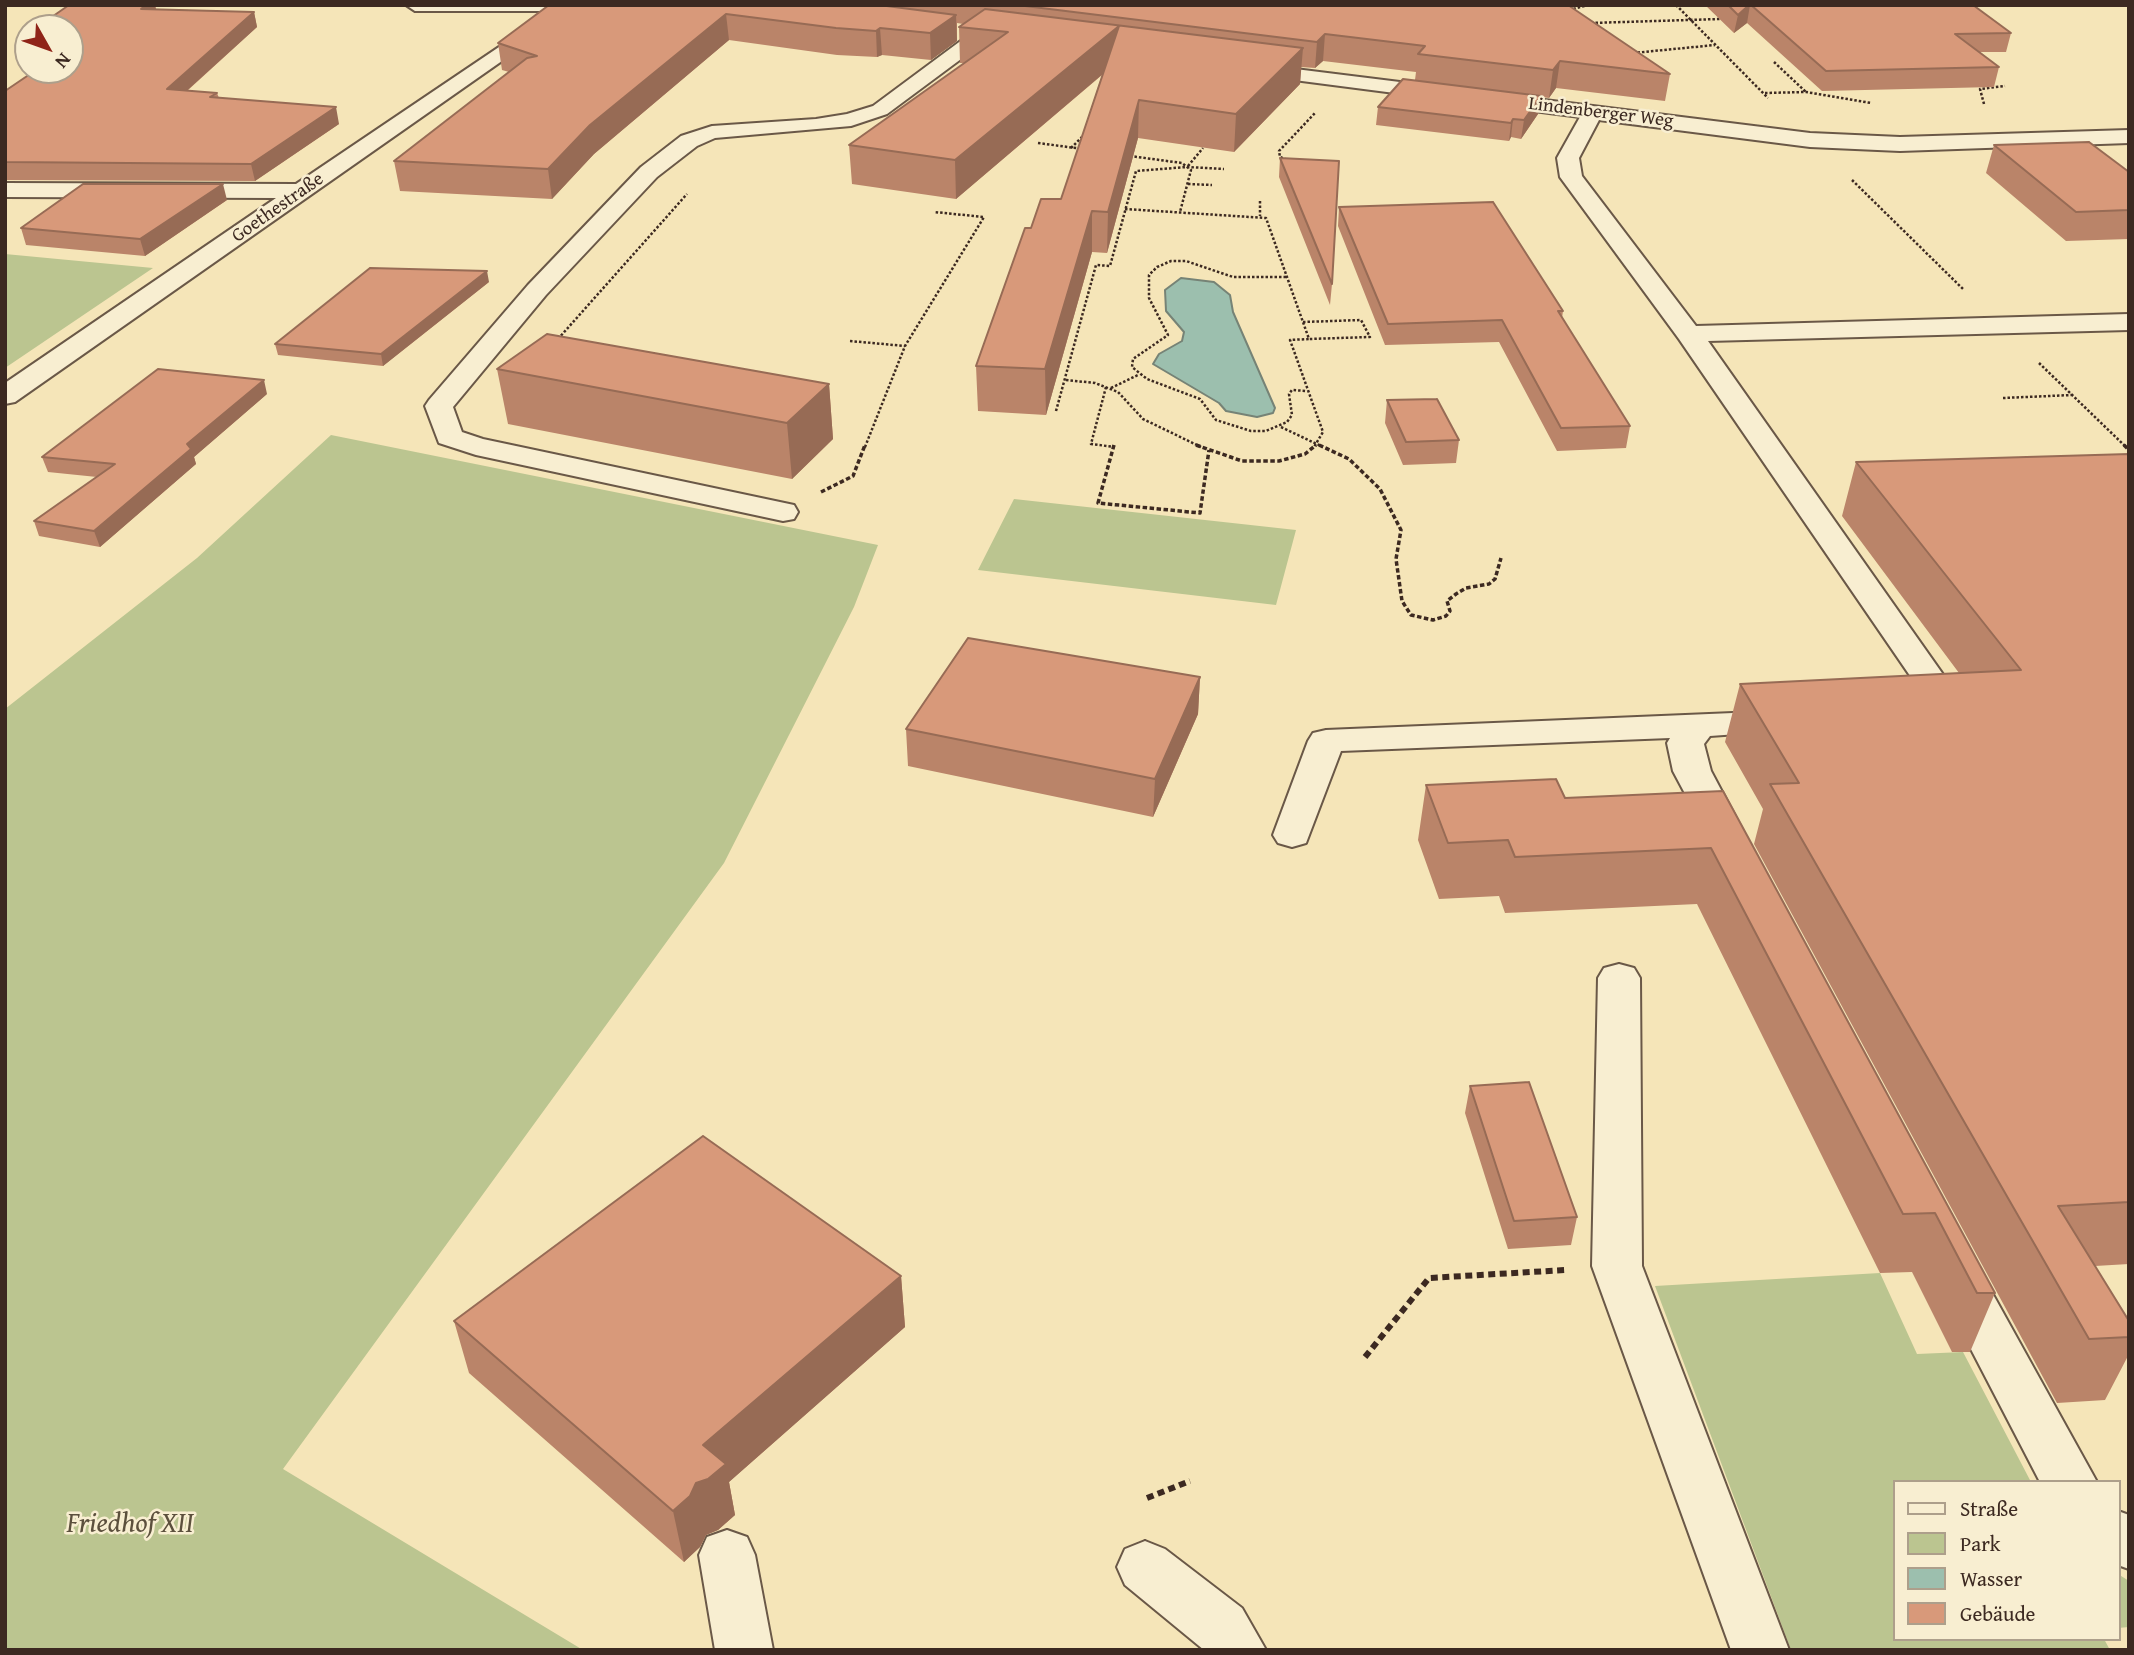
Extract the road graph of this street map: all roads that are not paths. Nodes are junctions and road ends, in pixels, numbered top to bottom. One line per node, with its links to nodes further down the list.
1 (415, 5): 2 (street)
2 (547, 13): 8 (street, Goethestraße)
3 (957, 32): 12 (street)
4 (1222, 65): 5 (street, Lindenberger Weg)
5 (1593, 112): 6 (street, Lindenberger Weg); 10 (street)
6 (2129, 136)
7 (5, 190): 8 (street)
8 (303, 191): 11 (street, Goethestraße)
9 (2129, 322): 10 (street)
10 (1689, 334): 13 (street)
11 (5, 396)
12 (783, 512)
13 (1875, 717)
14 (1808, 720): 15 (street)
15 (1700, 726): 16 (street); 17 (street)
16 (1292, 835)
17 (1750, 881)
18 (1619, 978): 25 (street)
19 (1937, 1236): 20 (street)
20 (2069, 1480)
21 (727, 1555): 23 (street)
22 (1145, 1567): 24 (street)
23 (744, 1650)
24 (1237, 1650)
25 (1760, 1650)

